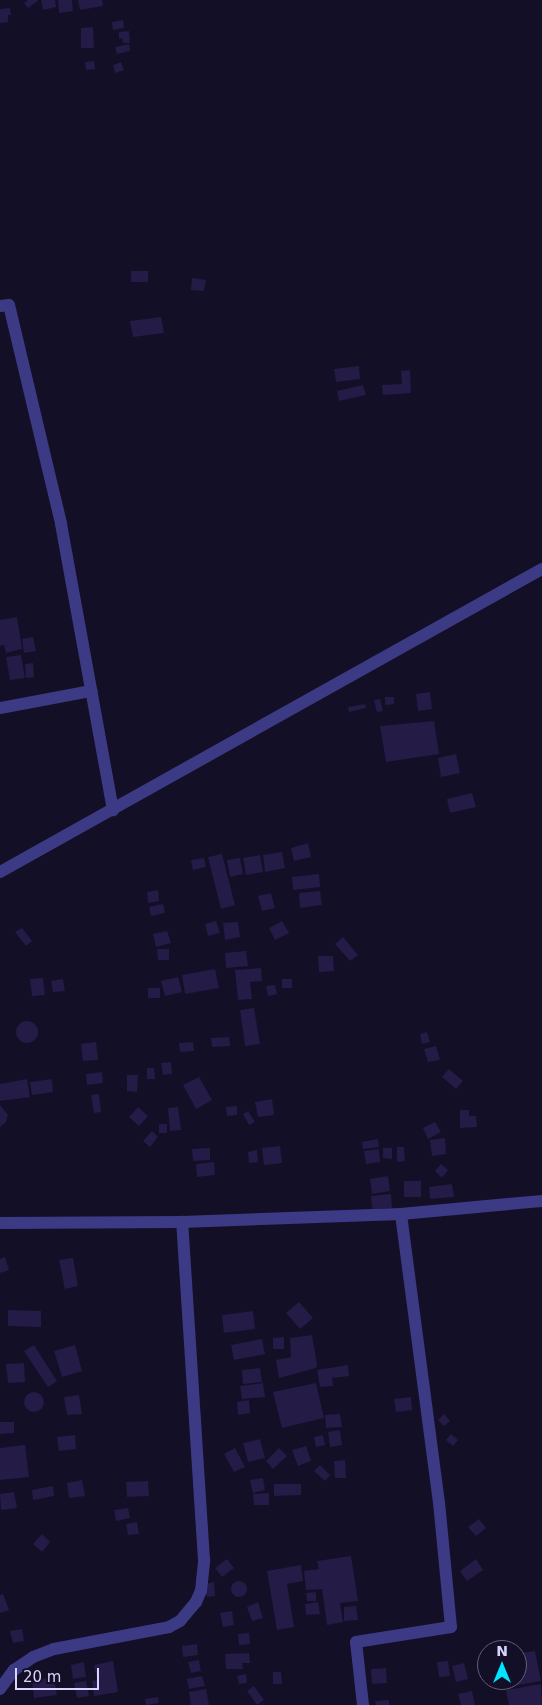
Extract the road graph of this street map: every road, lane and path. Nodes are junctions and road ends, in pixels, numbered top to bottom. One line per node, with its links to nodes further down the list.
1 (0, 306): 3 (street)
2 (542, 569): 5 (street)
3 (90, 691): 4 (street); 5 (street)
4 (0, 708)
5 (113, 810): 6 (street)
6 (0, 872)
7 (542, 1201): 8 (street)
8 (401, 1214): 9 (street); 12 (street)
9 (182, 1222): 10 (street); 11 (street)
10 (0, 1223)
11 (0, 1689)
12 (363, 1705)

